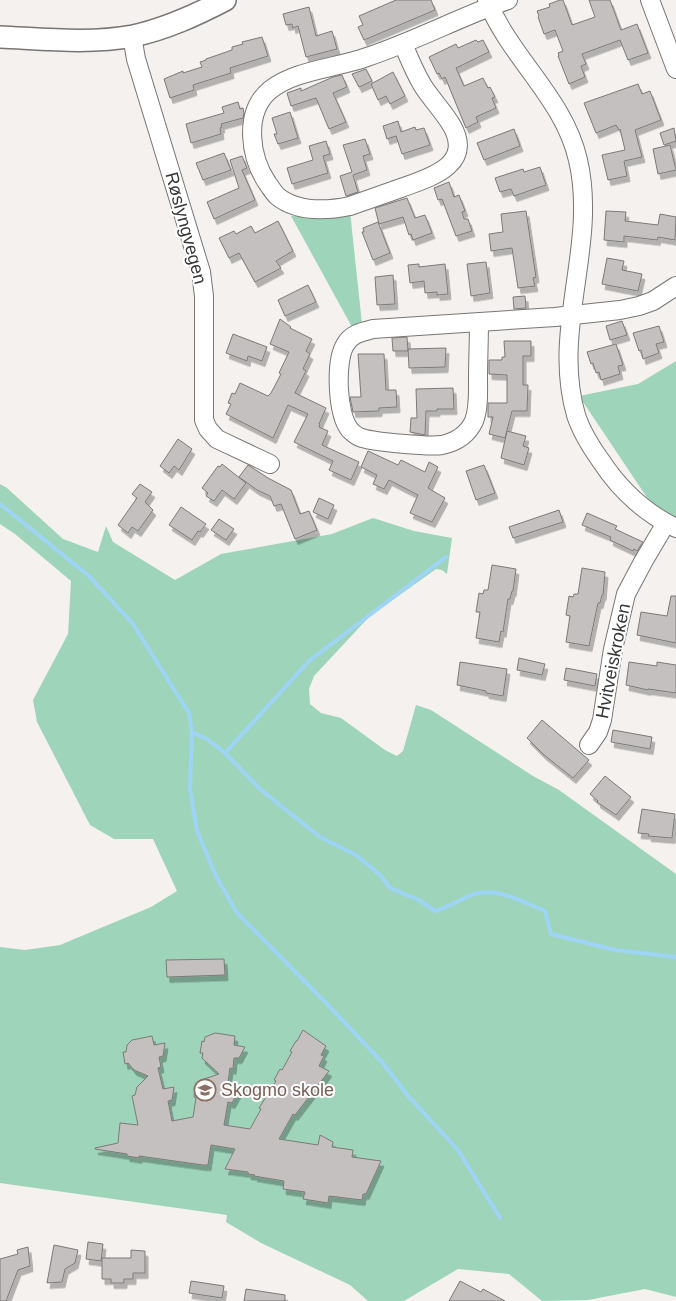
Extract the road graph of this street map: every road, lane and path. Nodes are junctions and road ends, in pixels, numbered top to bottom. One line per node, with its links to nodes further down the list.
1 (225, 0): 6 (main road)
2 (508, 0): 4 (street)
3 (650, 0): 8 (street)
4 (488, 3): 7 (street); 10 (street)
5 (0, 37): 6 (main road)
6 (133, 43): 12 (street, Røslyngvegen)
7 (403, 44): 7 (street)
8 (676, 69)
9 (676, 286): 10 (street)
10 (572, 315): 11 (street); 13 (street)
11 (479, 322): 11 (street)
12 (270, 464)
13 (671, 526): 14 (street, Hvitveiskroken)
14 (589, 745)

